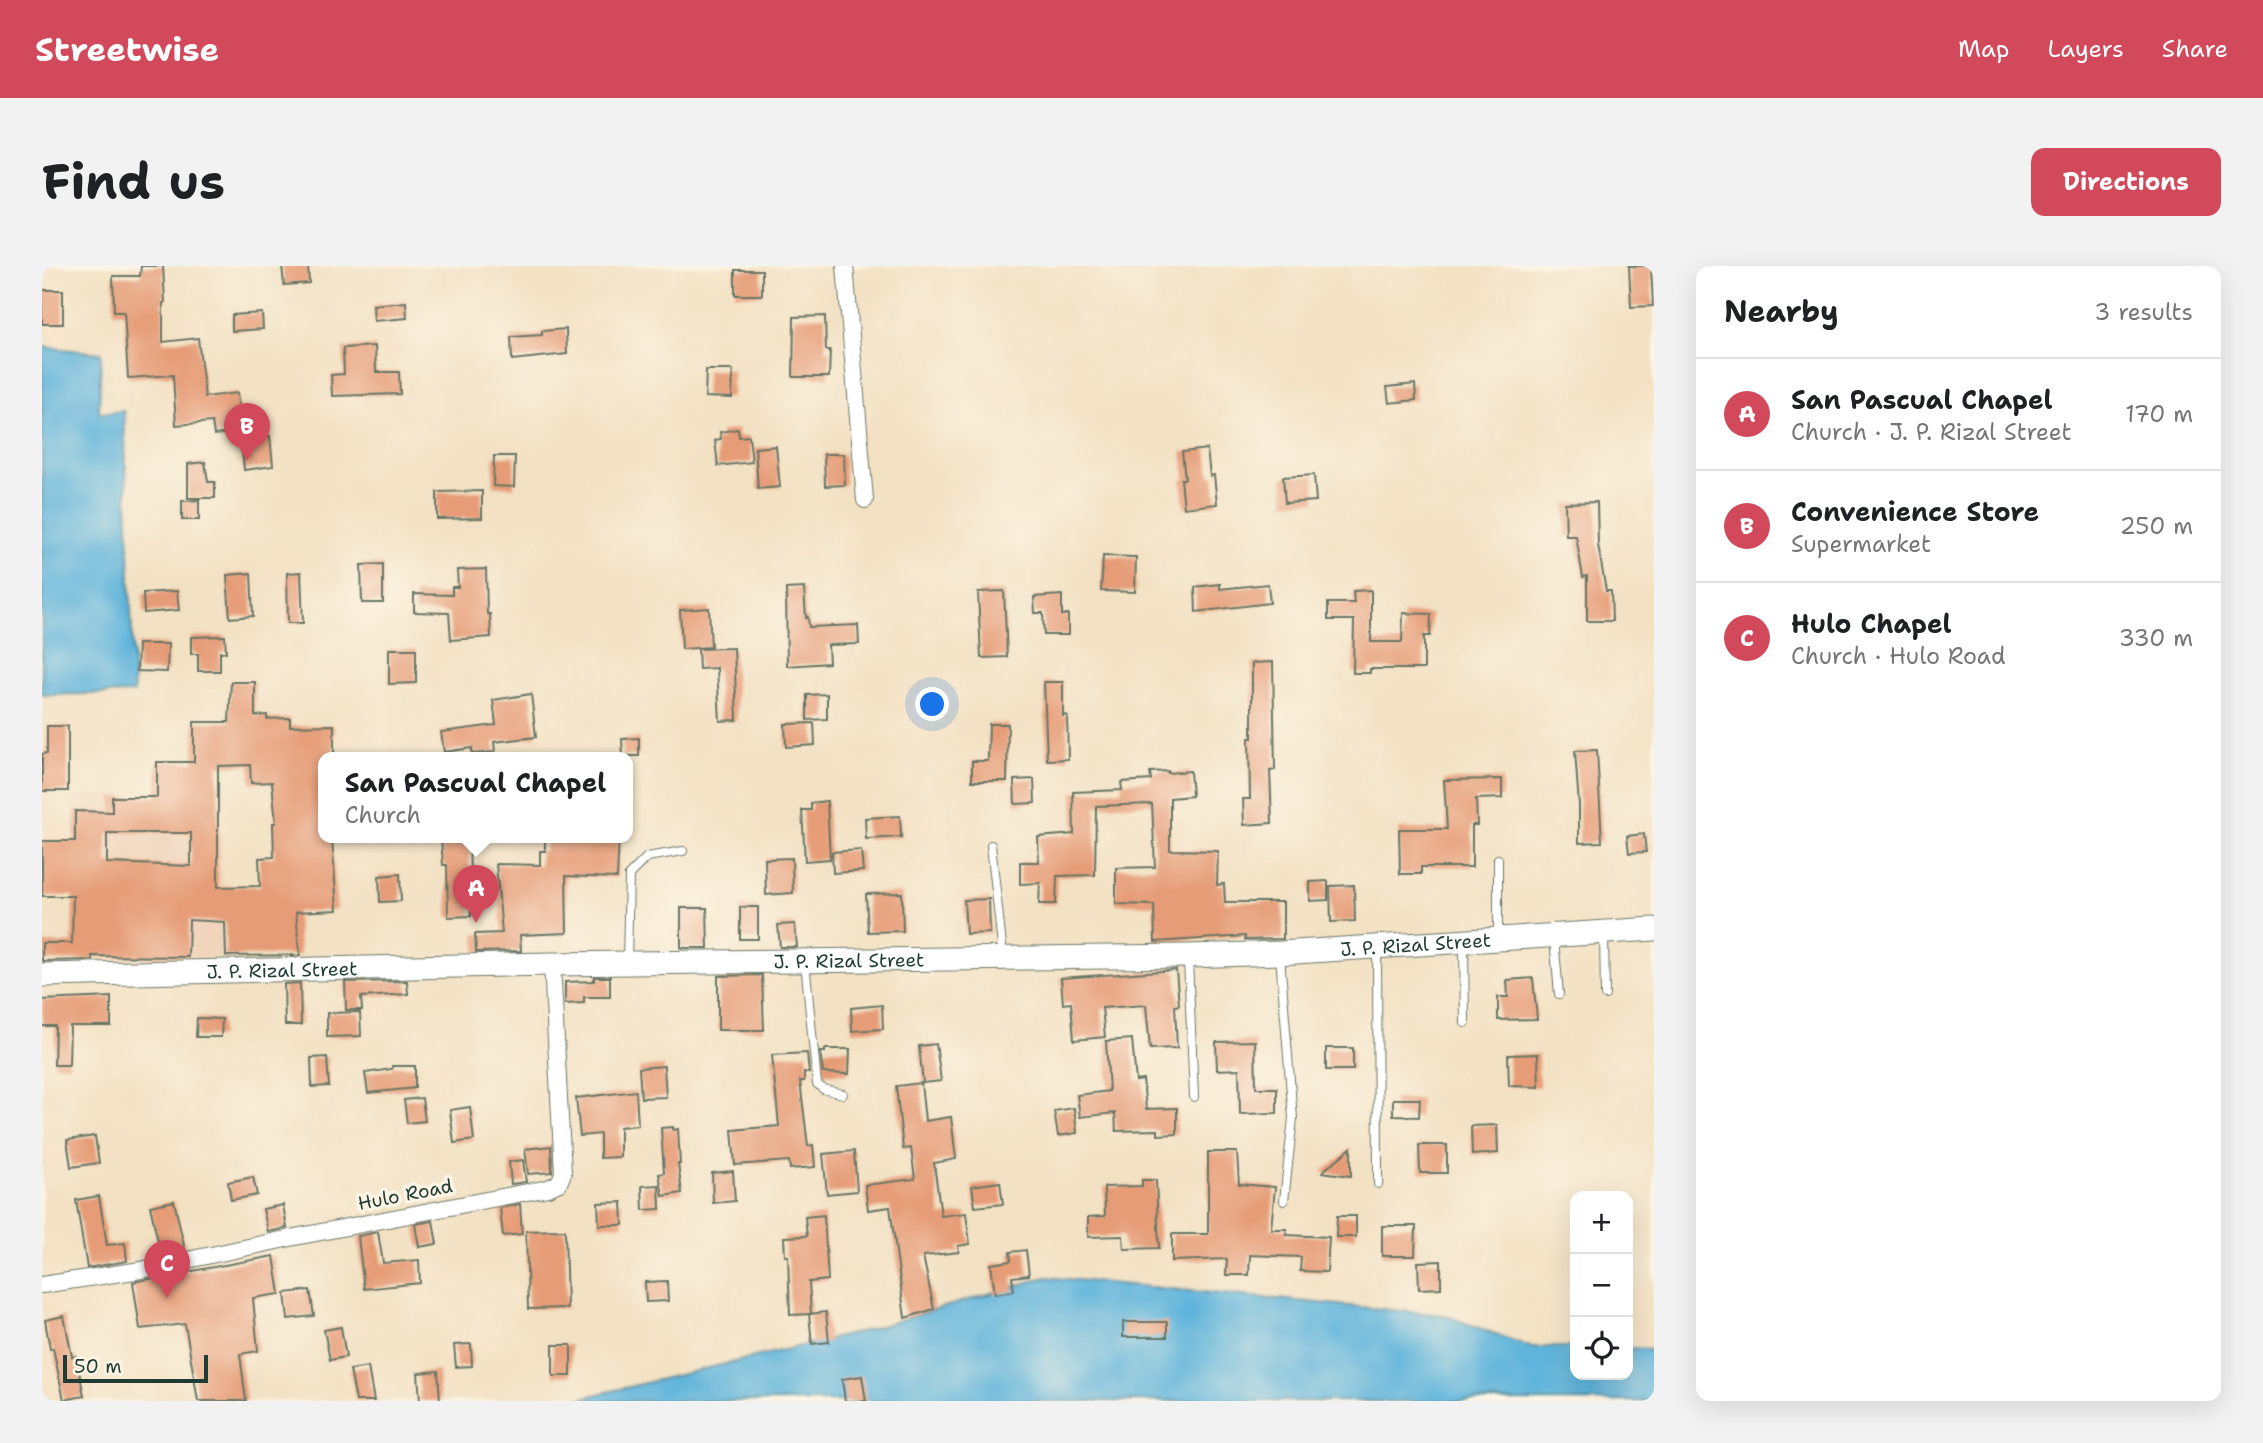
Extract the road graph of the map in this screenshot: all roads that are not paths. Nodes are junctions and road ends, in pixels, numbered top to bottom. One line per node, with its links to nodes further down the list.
1 (845, 266): 2 (street)
2 (864, 500)
3 (991, 845): 14 (lane)
4 (683, 851): 16 (lane)
5 (1498, 859): 9 (lane)
6 (1654, 929): 7 (main road, J. P. Rizal Street)
7 (1604, 932): 8 (main road, J. P. Rizal Street); 20 (lane)
8 (1554, 935): 9 (main road, J. P. Rizal Street); 19 (lane)
9 (1498, 939): 10 (main road, J. P. Rizal Street)
10 (1464, 941): 11 (main road, J. P. Rizal Street); 21 (lane)
11 (1377, 947): 12 (main road, J. P. Rizal Street); 24 (lane)
12 (1280, 953): 13 (main road, J. P. Rizal Street); 25 (lane)
13 (1188, 956): 14 (main road, J. P. Rizal Street); 23 (lane)
14 (1003, 958): 15 (main road, J. P. Rizal Street)
15 (805, 961): 16 (main road, J. P. Rizal Street); 22 (lane)
16 (626, 963): 17 (main road, J. P. Rizal Street)
17 (552, 964): 18 (main road, J. P. Rizal Street); 26 (street, Hulo Road)
18 (42, 975)
19 (1559, 994)
20 (1605, 995)
21 (1465, 1023)
22 (843, 1094)
23 (1194, 1097)
24 (1378, 1184)
25 (1284, 1201)
26 (42, 1285)

